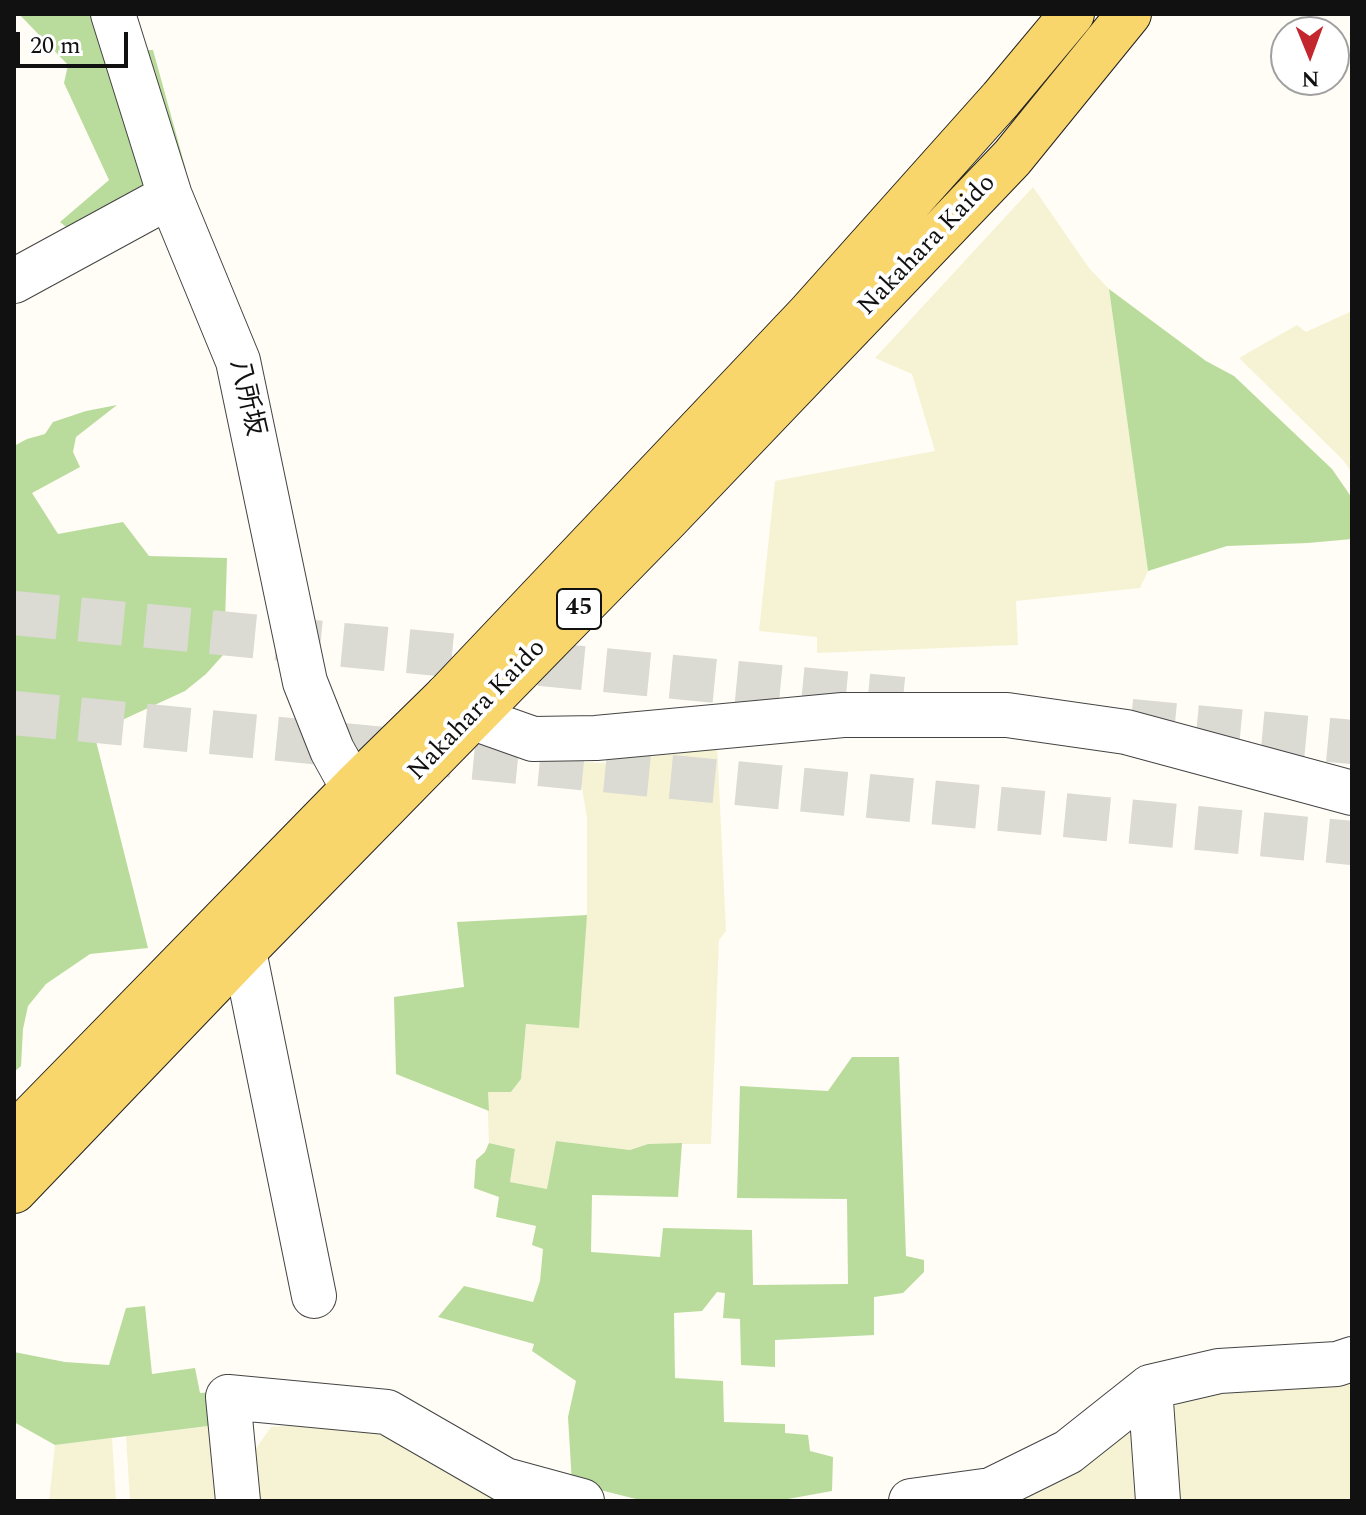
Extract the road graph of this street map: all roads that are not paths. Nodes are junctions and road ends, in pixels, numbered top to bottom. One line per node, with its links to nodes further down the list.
1 (113, 14): 4 (street, 八所坂)
2 (1072, 14): 6 (main road, Nakahara Kaido / 45)
3 (1129, 14): 6 (main road, Nakahara Kaido / 45)
4 (170, 196): 5 (street); 7 (street, 八所坂)
5 (14, 281)
6 (459, 707): 7 (main road, Nakahara Kaido / 45); 8 (street); 9 (main road, Nakahara Kaido / 45)
7 (353, 788): 10 (main road, Nakahara Kaido / 45)
8 (1352, 793)
9 (244, 951): 11 (main road, Nakahara Kaido / 45); 12 (street)
10 (14, 1135)
11 (14, 1191)
12 (314, 1296)
13 (1352, 1359): 14 (street)
14 (1150, 1387): 17 (street); 18 (street)
15 (238, 1501): 16 (street)
16 (582, 1501)
17 (911, 1501)
18 (1158, 1501)

